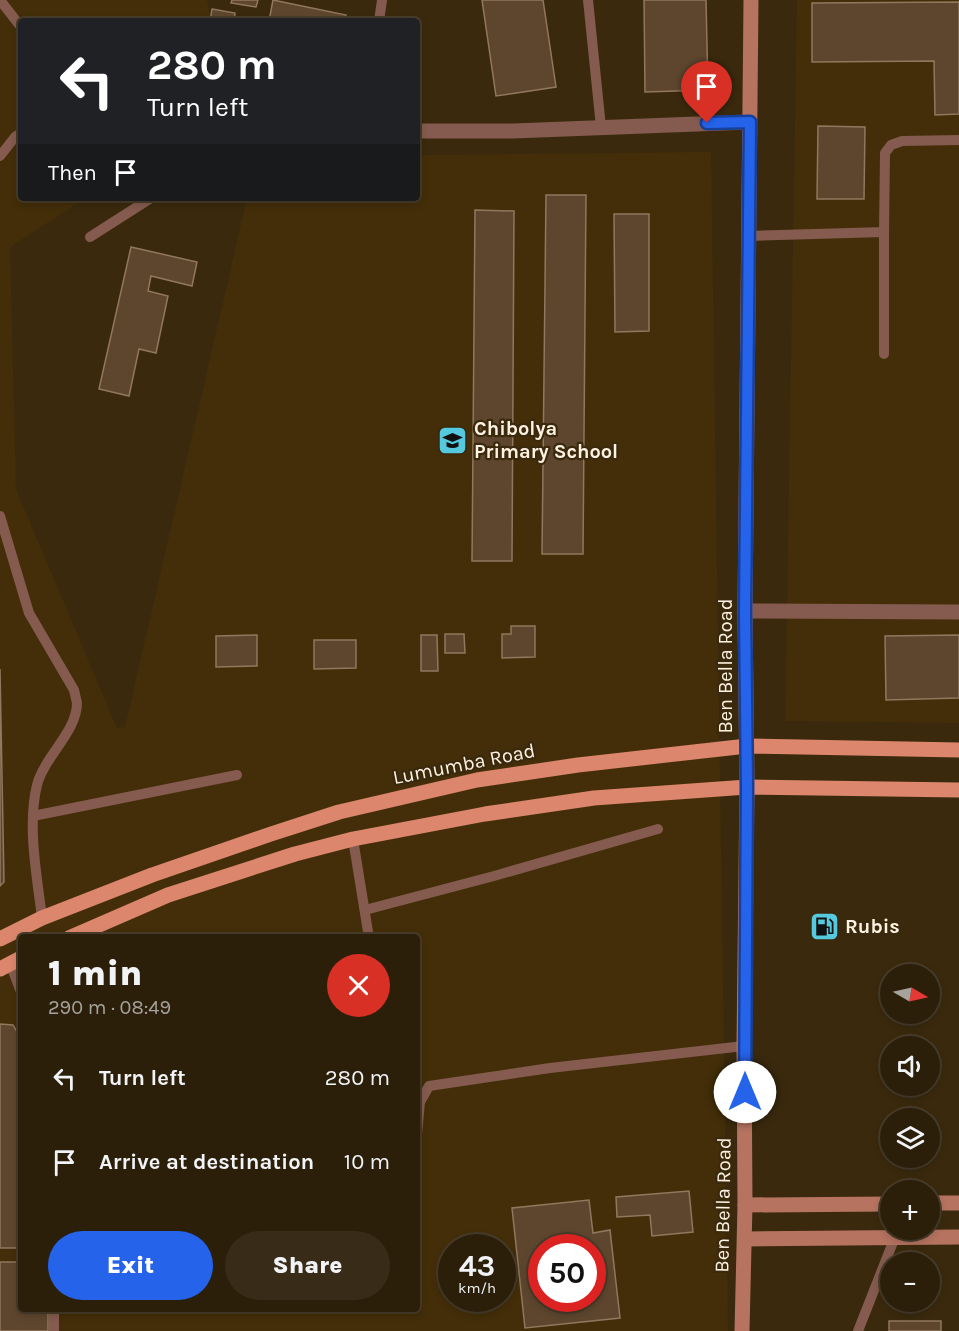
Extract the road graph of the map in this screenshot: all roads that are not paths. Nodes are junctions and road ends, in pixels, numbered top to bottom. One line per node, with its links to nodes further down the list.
1 (0, 0): 6 (lane)
2 (382, 0): 5 (lane)
3 (588, 0): 8 (lane)
4 (751, 0): 7 (main road, Ben Bella Road)
5 (379, 18)
6 (18, 23)
7 (750, 122): 8 (street); 15 (main road, Ben Bella Road)
8 (601, 127): 9 (street)
9 (420, 131)
10 (18, 135): 12 (lane)
11 (959, 140): 14 (lane)
12 (0, 156)
13 (146, 201): 16 (lane)
14 (885, 232): 15 (lane); 17 (lane)
15 (748, 236): 19 (main road, Ben Bella Road)
16 (90, 237)
17 (884, 354)
18 (0, 516): 26 (lane)
19 (745, 611): 20 (street); 21 (main road, Ben Bella Road)
20 (959, 612)
21 (747, 746): 22 (main road, Lumumba Road); 24 (main road, Ben Bella Road); 30 (main road, Lumumba Road)
22 (959, 750)
23 (237, 775): 26 (lane)
24 (747, 787): 25 (main road); 28 (main road); 36 (main road, Ben Bella Road)
25 (959, 790)
26 (33, 816): 30 (lane)
27 (658, 829): 29 (lane)
28 (353, 839): 29 (lane); 31 (main road)
29 (365, 910): 32 (lane)
30 (42, 918): 33 (main road, Lumumba Road)
31 (78, 934)
32 (368, 934)
33 (0, 939)
34 (10, 963): 35 (lane)
35 (18, 984)
36 (744, 1046): 37 (lane); 41 (main road, Ben Bella Road)
37 (420, 1102)
38 (940, 1203): 39 (main road)
39 (959, 1203)
40 (880, 1204): 41 (main road)
41 (745, 1205): 45 (main road, Ben Bella Road)
42 (880, 1237): 45 (main road)
43 (940, 1237): 44 (main road)
44 (959, 1237)
45 (744, 1239): 49 (main road, Ben Bella Road)
46 (894, 1240): 50 (lane)
47 (54, 1312): 48 (lane)
48 (54, 1331)
49 (742, 1331)
50 (858, 1331)

